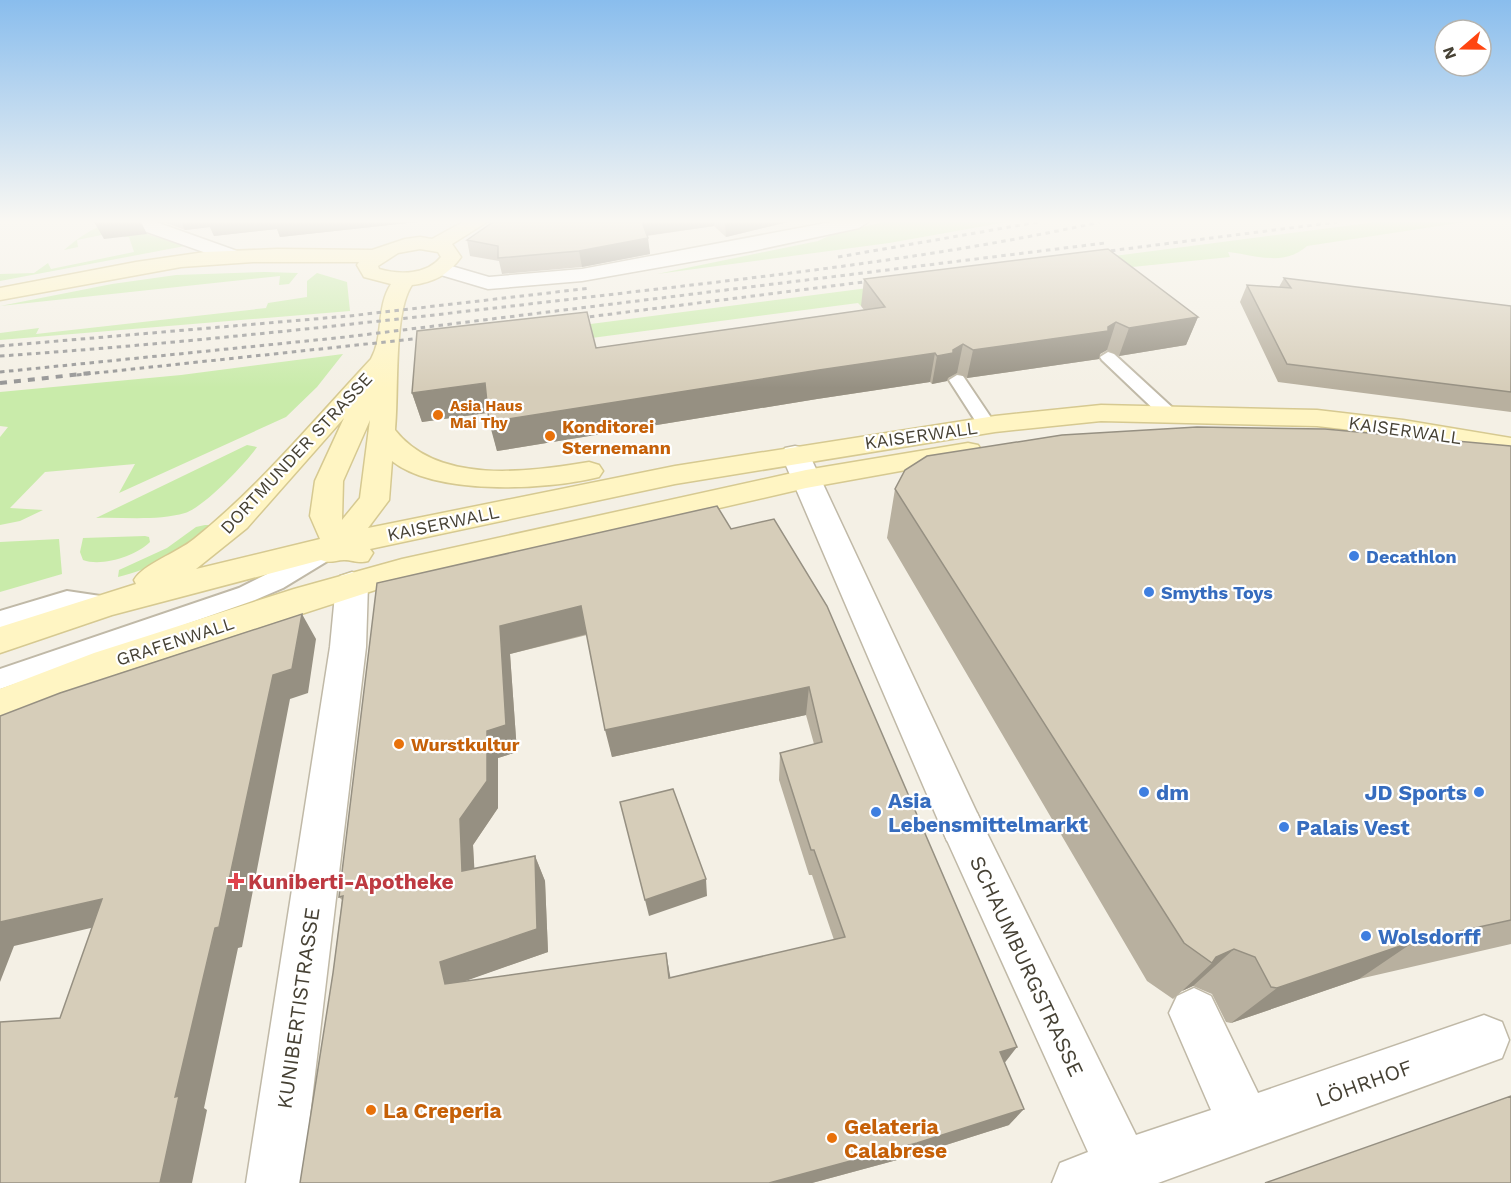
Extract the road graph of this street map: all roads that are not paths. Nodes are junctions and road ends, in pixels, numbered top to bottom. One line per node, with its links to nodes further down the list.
1 (86, 277): 7 (main road)
2 (382, 277): 6 (main road)
3 (411, 277): 6 (main road)
4 (467, 277): 5 (street)
5 (544, 277)
6 (405, 279): 8 (main road, DORTMUNDER STRASSE)
7 (0, 294)
8 (387, 351): 13 (main road, DORTMUNDER STRASSE); 18 (main road, DORTMUNDER STRASSE); 23 (main road, DORTMUNDER STRASSE)
9 (1108, 357): 11 (lane)
10 (957, 380): 12 (lane)
11 (1168, 414): 12 (main road, KAISERWALL); 14 (main road, KAISERWALL)
12 (987, 425): 16 (main road, KAISERWALL)
13 (381, 430): 15 (main road); 18 (main road, DORTMUNDER STRASSE)
14 (1511, 446)
15 (755, 462): 16 (main road, KAISERWALL); 18 (main road, KAISERWALL)
16 (800, 466): 17 (main road, KAISERWALL); 19 (main road, KAISERWALL); 31 (street, SCHAUMBURGSTRASSE)
17 (1511, 466)
18 (338, 545): 19 (main road); 21 (main road, DORTMUNDER STRASSE); 22 (lane); 23 (main road)
19 (402, 570): 20 (main road, KAISERWALL)
20 (352, 584): 21 (lane); 22 (main road, GRAFENWALL); 32 (street, KUNIBERTISTRASSE)
21 (303, 587): 22 (main road, DORTMUNDER STRASSE)
22 (260, 602): 26 (lane); 27 (main road, GRAFENWALL)
23 (106, 604): 24 (lane); 25 (main road)
24 (0, 620)
25 (0, 640)
26 (0, 678)
27 (0, 705)
28 (1194, 1013): 30 (street)
29 (1484, 1040): 30 (street, LÖHRHOF)
30 (1245, 1125): 31 (street, LÖHRHOF)
31 (1109, 1178)
32 (274, 1183)

